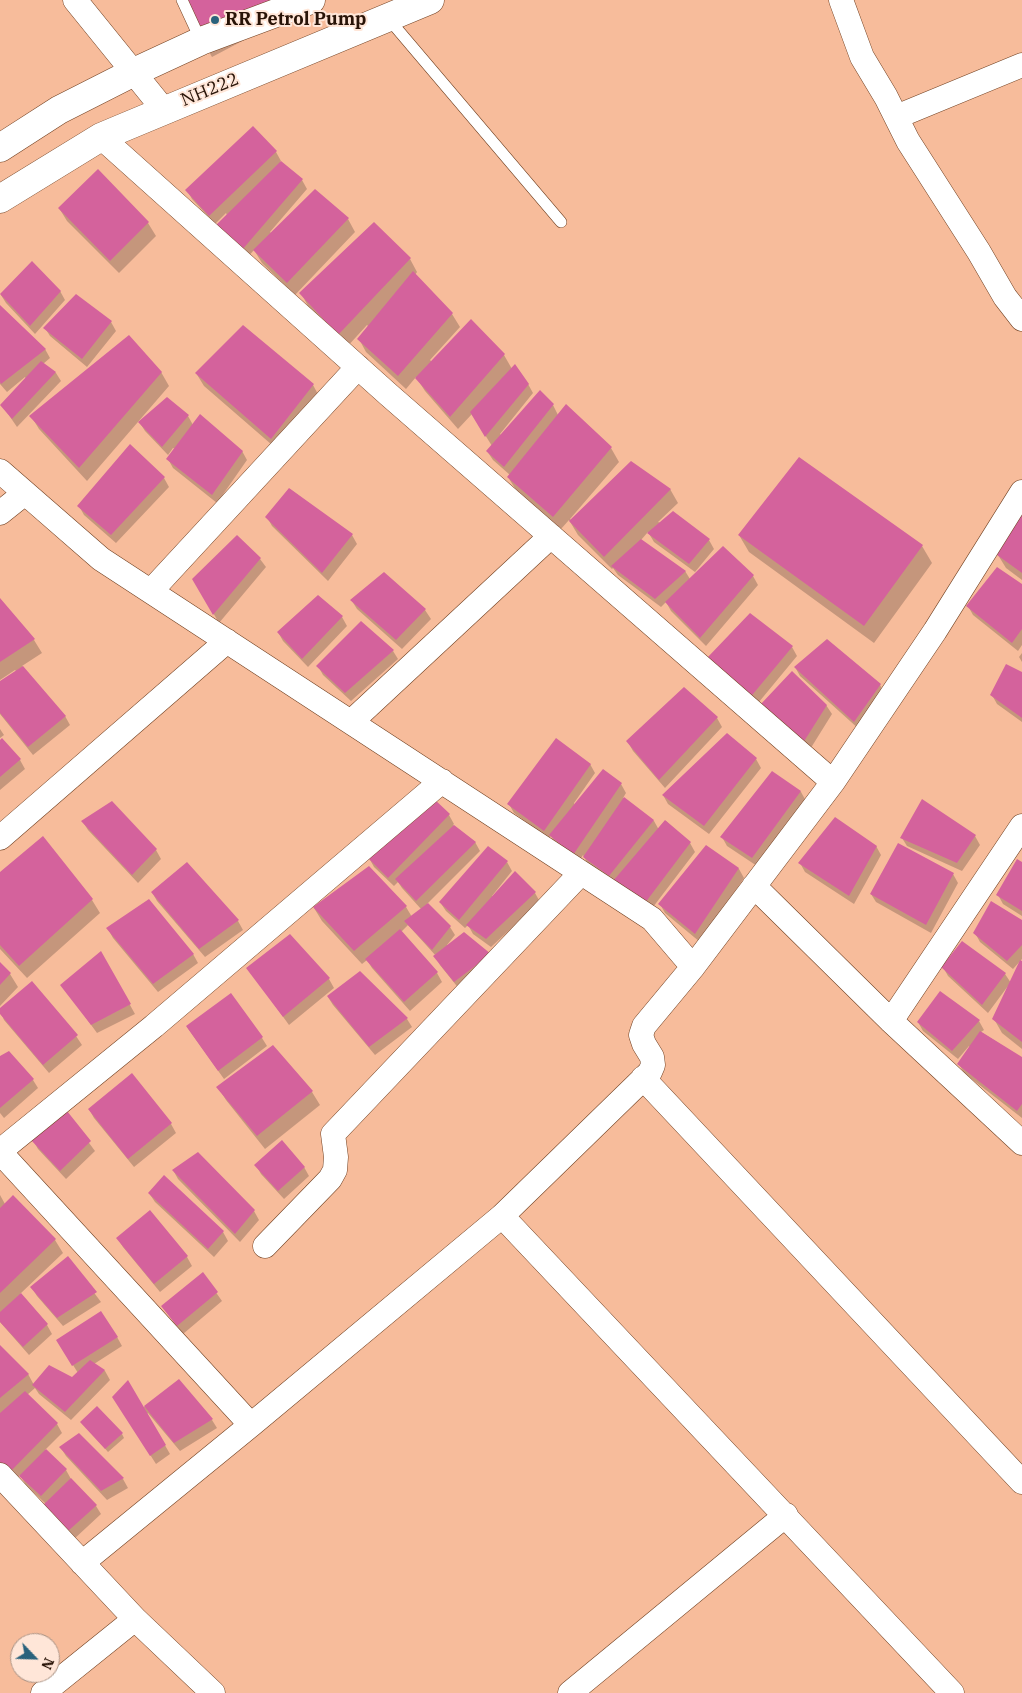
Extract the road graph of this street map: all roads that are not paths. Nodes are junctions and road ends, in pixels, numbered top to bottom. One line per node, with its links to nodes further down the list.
1 (75, 0): 9 (street)
2 (182, 0): 7 (lane)
3 (311, 0): 7 (highway)
4 (430, 0): 6 (highway, NH222)
5 (841, 0): 11 (street)
6 (388, 17): 10 (highway, NH222); 15 (lane)
7 (200, 41): 9 (highway)
8 (1022, 64): 11 (street)
9 (134, 72): 10 (street); 13 (highway)
10 (164, 110): 12 (highway, NH222)
11 (896, 118): 16 (street)
12 (101, 137): 14 (highway, NH222); 17 (street)
13 (0, 148)
14 (0, 199)
15 (561, 222)
16 (1022, 319)
17 (358, 367): 22 (street); 23 (street)
18 (0, 471): 20 (street)
19 (1022, 492): 27 (street)
20 (25, 493): 21 (street); 23 (street)
21 (0, 513)
22 (551, 536): 25 (street); 27 (street)
23 (150, 591): 24 (street)
24 (227, 641): 25 (street); 29 (street)
25 (351, 722): 26 (street)
26 (442, 782): 30 (street); 36 (street)
27 (833, 782): 31 (street)
28 (1022, 826): 33 (street)
29 (0, 838)
30 (581, 873): 32 (street); 38 (street)
31 (754, 886): 32 (street); 33 (street)
32 (693, 967): 34 (street)
33 (891, 1021): 35 (street)
34 (643, 1078): 37 (street); 41 (street)
35 (1022, 1143)
36 (0, 1152): 39 (street)
37 (502, 1216): 39 (street); 42 (street)
38 (265, 1246)
39 (251, 1426): 43 (street)
40 (0, 1475): 43 (street)
41 (1022, 1482)
42 (786, 1515): 47 (street); 48 (street)
43 (82, 1563): 44 (street)
44 (135, 1619): 45 (street); 46 (street)
45 (43, 1693)
46 (213, 1693)
47 (570, 1693)
48 (952, 1693)

